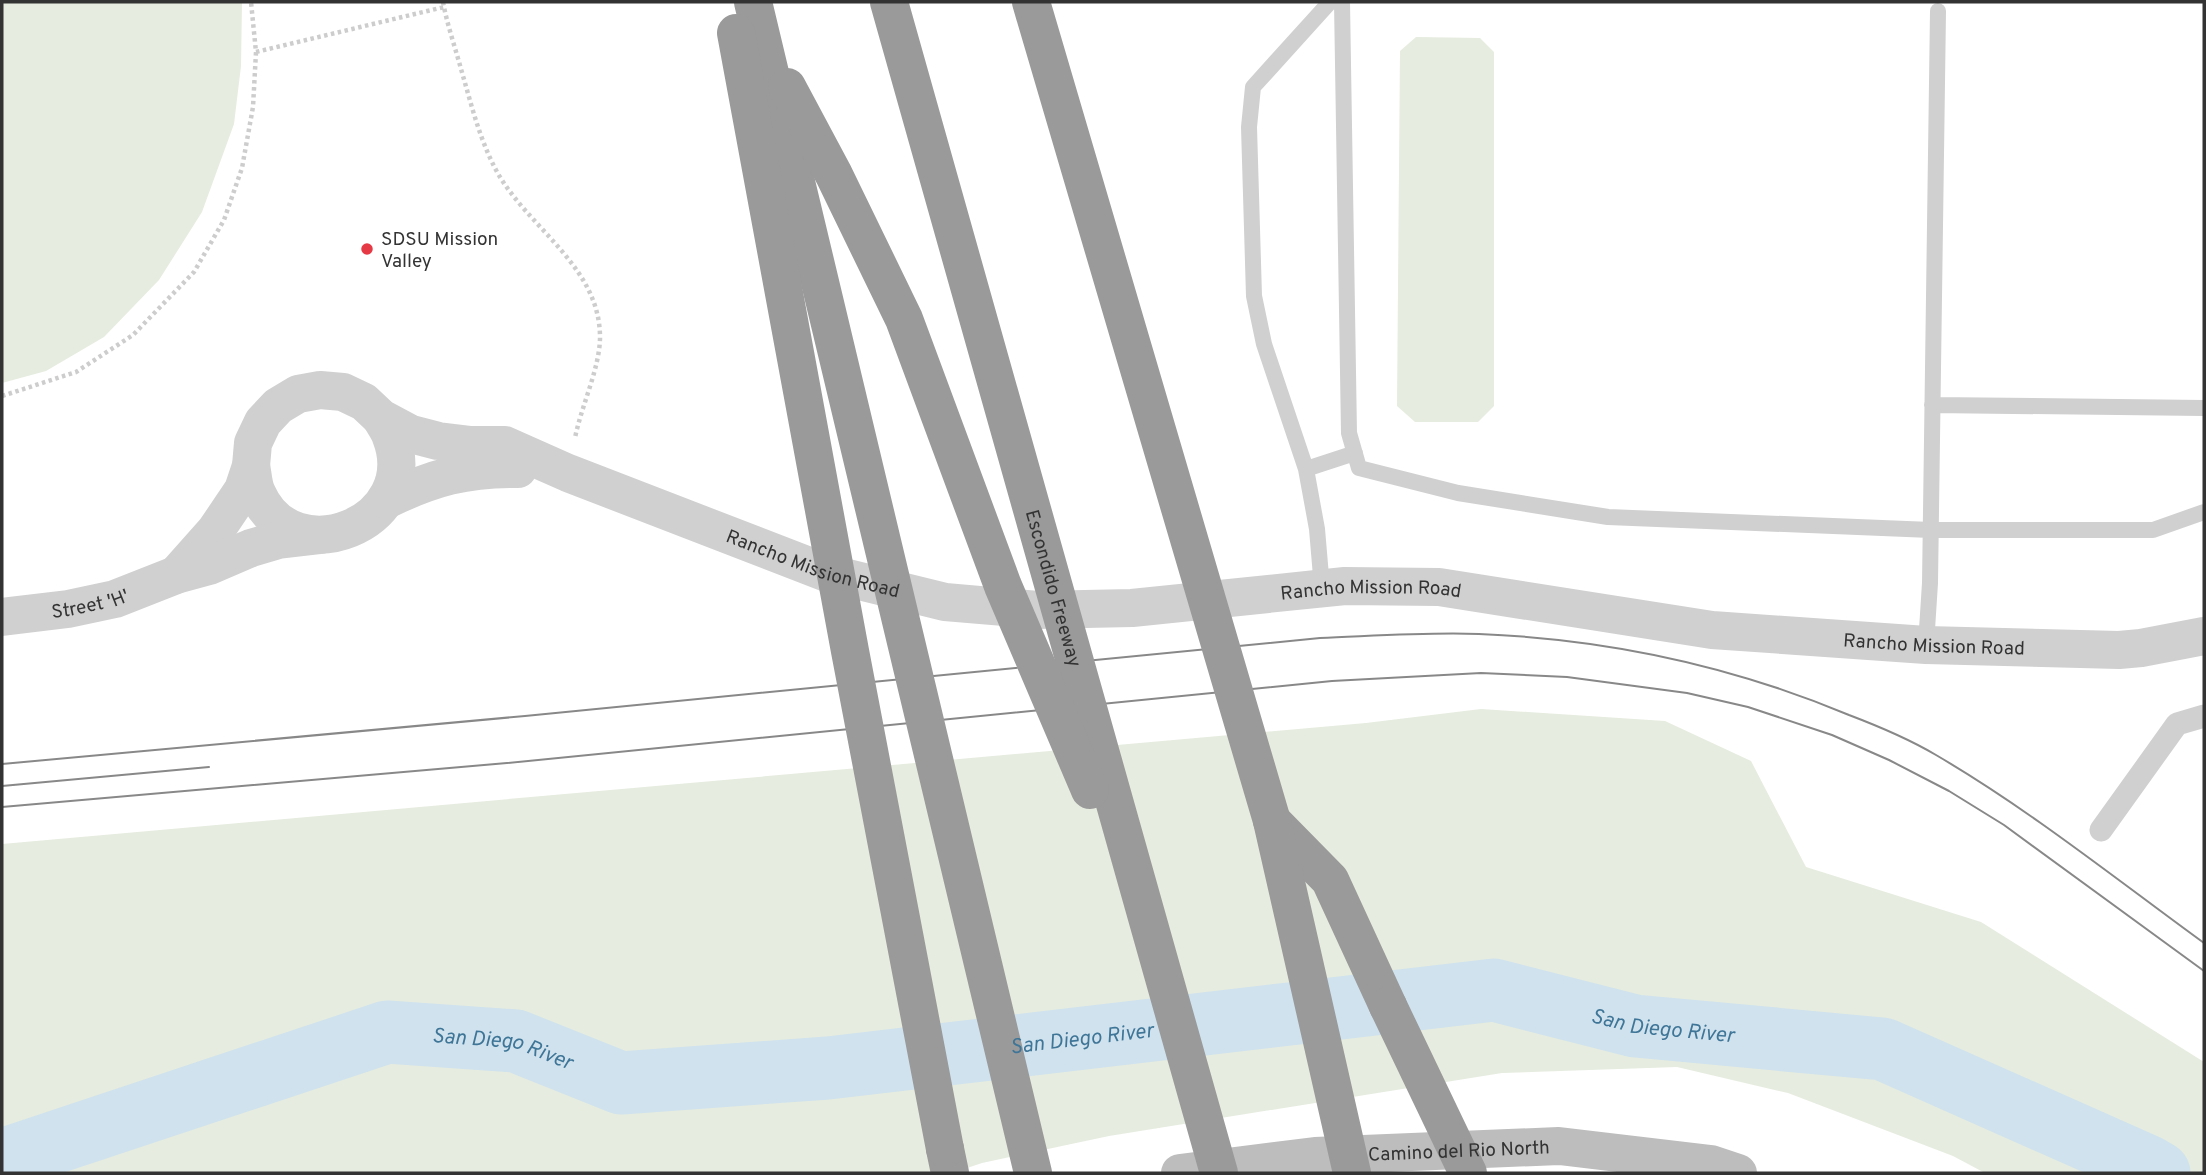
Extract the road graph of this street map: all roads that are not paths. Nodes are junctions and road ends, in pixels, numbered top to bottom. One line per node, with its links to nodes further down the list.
1 (734, 2): 29 (highway, bridge)
2 (742, 2): 28 (highway, bridge)
3 (753, 2): 30 (highway, bridge)
4 (889, 2): 28 (highway, Escondido Freeway, bridge)
5 (1031, 2): 26 (highway, bridge)
6 (1330, 2): 14 (lane)
7 (1342, 2): 12 (lane)
8 (1938, 11): 9 (lane)
9 (1932, 405): 10 (lane); 18 (lane)
10 (2204, 408)
11 (381, 418): 13 (street, Rancho Mission Road); 15 (street, Rancho Mission Road); 16 (street)
12 (1354, 453): 14 (lane); 18 (lane)
13 (251, 466): 19 (street, Rancho Mission Road); 20 (street, Rancho Mission Road)
14 (1306, 469): 21 (lane)
15 (564, 471): 16 (street, Rancho Mission Road); 21 (street, Rancho Mission Road)
16 (386, 500): 19 (street, Rancho Mission Road)
17 (2204, 513): 18 (lane)
18 (1931, 530): 24 (lane)
19 (321, 535): 20 (street, Rancho Mission Road)
20 (176, 575): 22 (street, Street 'H')
21 (1322, 588): 24 (street, Rancho Mission Road)
22 (2, 617)
23 (2204, 636): 24 (street, Rancho Mission Road)
24 (1926, 645)
25 (2204, 716): 27 (street)
26 (1272, 821): 33 (highway, bridge); 34 (highway, bridge)
27 (2101, 830)
28 (1152, 937): 32 (highway, Escondido Freeway, bridge)
29 (947, 1165)
30 (1033, 1173)
31 (1180, 1173): 35 (main road, Camino del Rio North)
32 (1219, 1173)
33 (1352, 1173)
34 (1468, 1173)
35 (1738, 1173)

